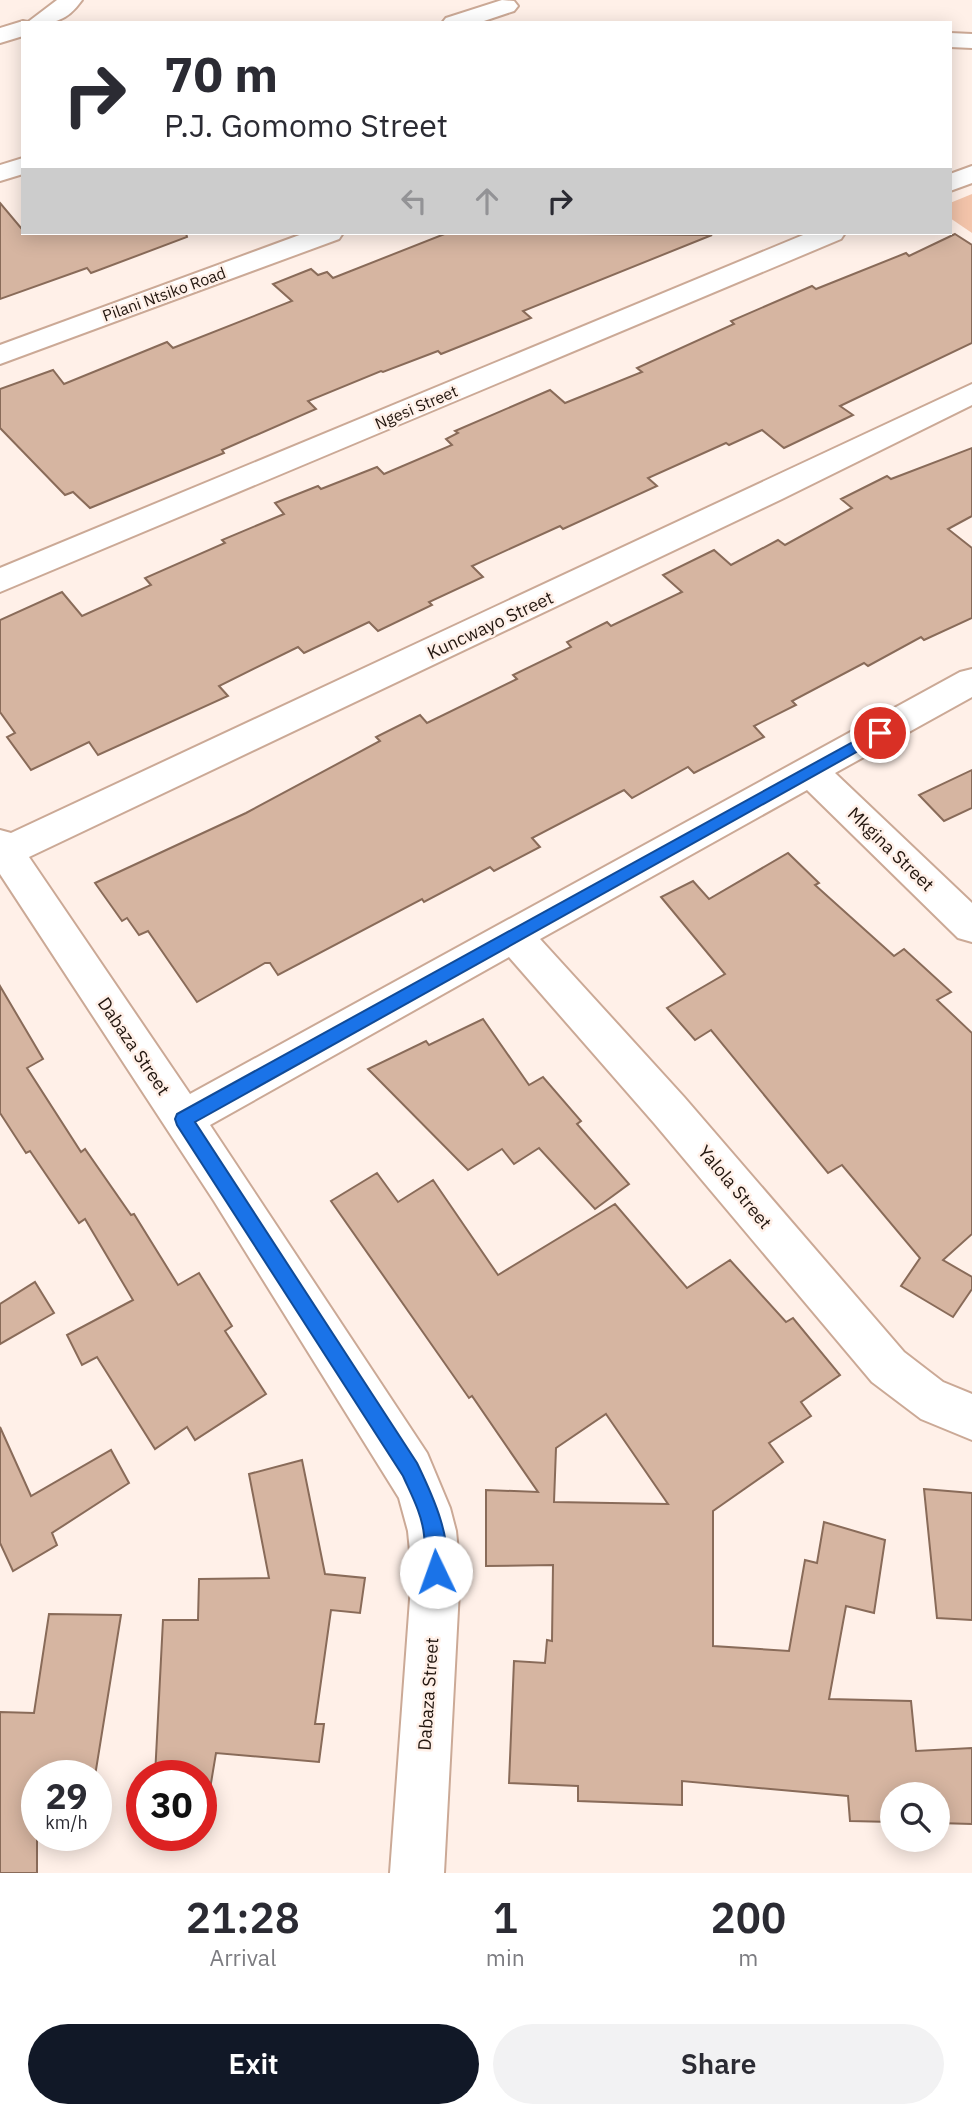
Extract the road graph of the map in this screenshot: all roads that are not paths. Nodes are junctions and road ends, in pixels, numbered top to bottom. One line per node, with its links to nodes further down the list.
1 (70, 0): 3 (street)
2 (508, 8): 4 (street)
3 (43, 21)
4 (461, 21)
5 (21, 30): 6 (street)
6 (0, 36)
7 (952, 40): 8 (street)
8 (972, 41)
9 (21, 167): 10 (street)
10 (0, 173)
11 (972, 174): 12 (street)
12 (952, 182)
13 (324, 235): 15 (street, Pilani Ntsiko Road)
14 (826, 235): 17 (street, Ngesi Street)
15 (0, 355)
16 (972, 393): 20 (street, Kuncwayo Street)
17 (0, 581)
18 (972, 681): 19 (street)
19 (810, 771): 21 (street, Mkgina Street); 22 (street)
20 (3, 848): 23 (street, Dabaza Street)
21 (972, 927)
22 (513, 935): 23 (street); 24 (street, Yalola Street)
23 (183, 1119): 25 (street, Dabaza Street)
24 (972, 1417)
25 (416, 1873)

